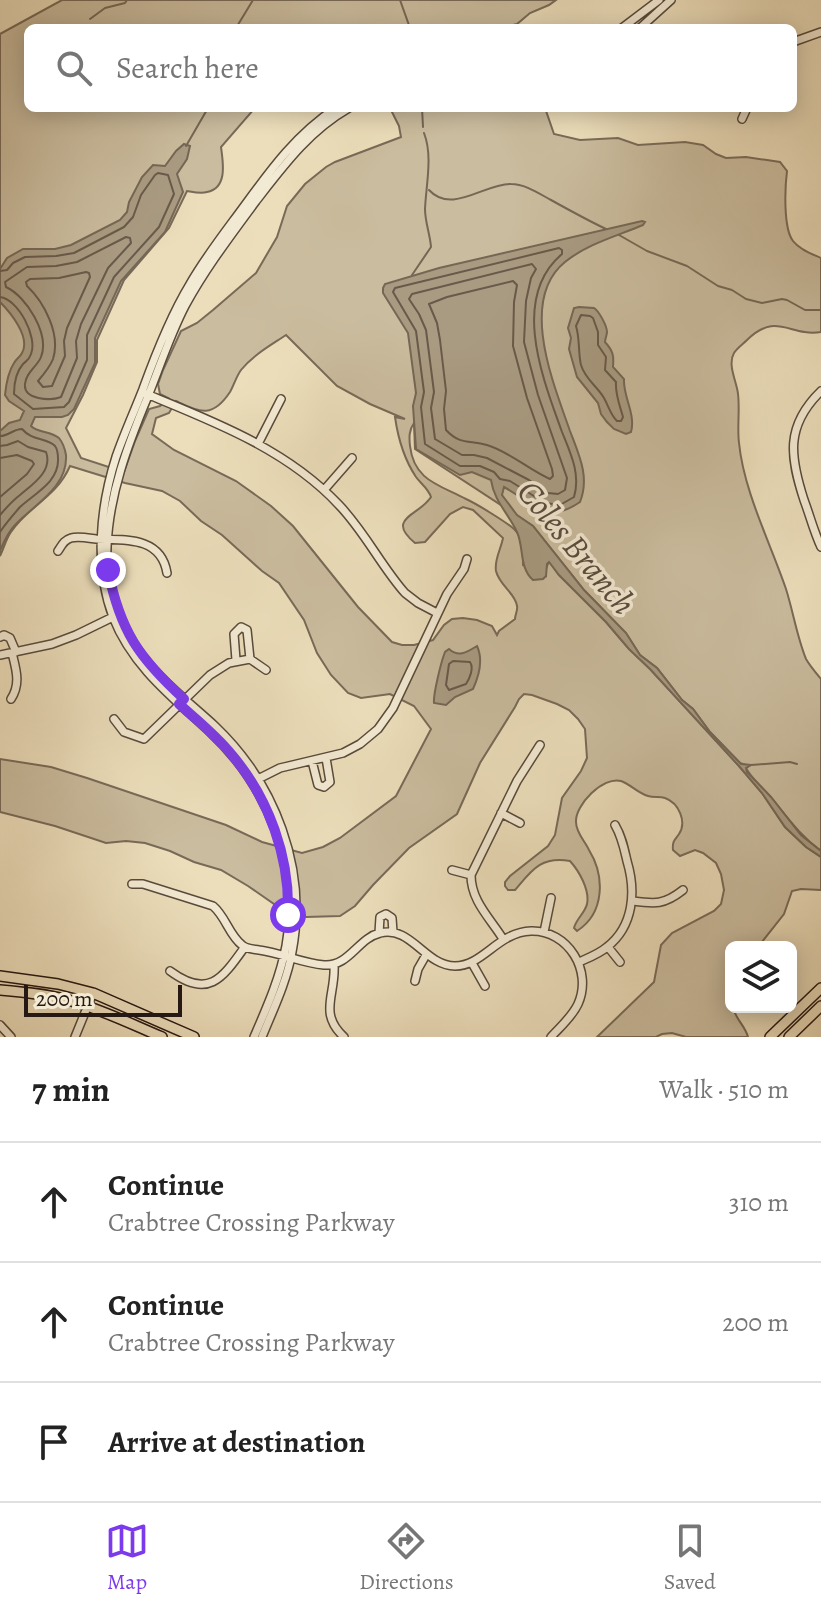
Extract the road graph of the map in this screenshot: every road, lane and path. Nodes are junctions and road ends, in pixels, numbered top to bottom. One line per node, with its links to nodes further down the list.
1 (659, 0): 3 (street)
2 (671, 0): 4 (street)
3 (641, 13): 4 (street); 5 (street)
4 (649, 20): 6 (street); 7 (street)
5 (627, 24)
6 (644, 24)
7 (653, 24)
8 (821, 32): 9 (street)
9 (797, 41)
10 (331, 112): 15 (street)
11 (343, 112): 15 (street)
12 (745, 112): 13 (street)
13 (742, 119)
14 (821, 391): 21 (street)
15 (145, 393): 17 (street); 20 (street)
16 (281, 399): 17 (street)
17 (258, 444): 19 (street)
18 (352, 458): 19 (street)
19 (324, 490): 25 (street)
20 (105, 539): 22 (street); 24 (street); 26 (street)
21 (821, 547)
22 (58, 551)
23 (467, 559): 25 (street)
24 (167, 573)
25 (437, 613): 37 (street)
26 (116, 616): 28 (street); 34 (street)
27 (0, 637): 28 (street)
28 (14, 652): 29 (street); 33 (street)
29 (0, 655)
30 (250, 659): 31 (street); 31 (street); 32 (street)
31 (236, 660): 34 (street)
32 (266, 670)
33 (11, 699)
34 (182, 701): 35 (street); 39 (street)
35 (114, 719)
36 (540, 745): 40 (street)
37 (326, 758): 38 (street); 38 (street)
38 (312, 761): 39 (street)
39 (255, 781): 56 (street)
40 (501, 813): 41 (street); 44 (street)
41 (520, 823)
42 (615, 825): 48 (street)
43 (452, 870): 44 (street)
44 (471, 875): 52 (street)
45 (132, 884): 54 (street)
46 (683, 890): 48 (street)
47 (551, 898): 50 (street)
48 (633, 901): 53 (street)
49 (393, 932): 51 (street); 51 (street); 55 (street)
50 (544, 932): 52 (street); 57 (street)
51 (379, 933): 60 (street)
52 (503, 939): 59 (street)
53 (608, 947): 57 (street); 58 (street)
54 (244, 948): 56 (street); 61 (street)
55 (426, 955): 59 (street); 63 (street)
56 (287, 956): 60 (street); 75 (street); 76 (street)
57 (579, 962): 78 (street)
58 (620, 962)
59 (472, 963): 64 (street)
60 (334, 965): 77 (street)
61 (170, 971)
62 (0, 976): 67 (main road)
63 (415, 981)
64 (485, 986)
65 (821, 988): 79 (main road)
66 (0, 990): 68 (main road)
67 (93, 993): 68 (street); 74 (main road)
68 (87, 1006): 72 (street); 73 (main road)
69 (821, 1006): 80 (main road)
70 (0, 1025): 71 (street)
71 (11, 1037)
72 (75, 1037)
73 (162, 1037)
74 (194, 1037)
75 (254, 1037)
76 (262, 1037)
77 (344, 1037)
78 (551, 1037)
79 (770, 1037)
80 (789, 1037)

